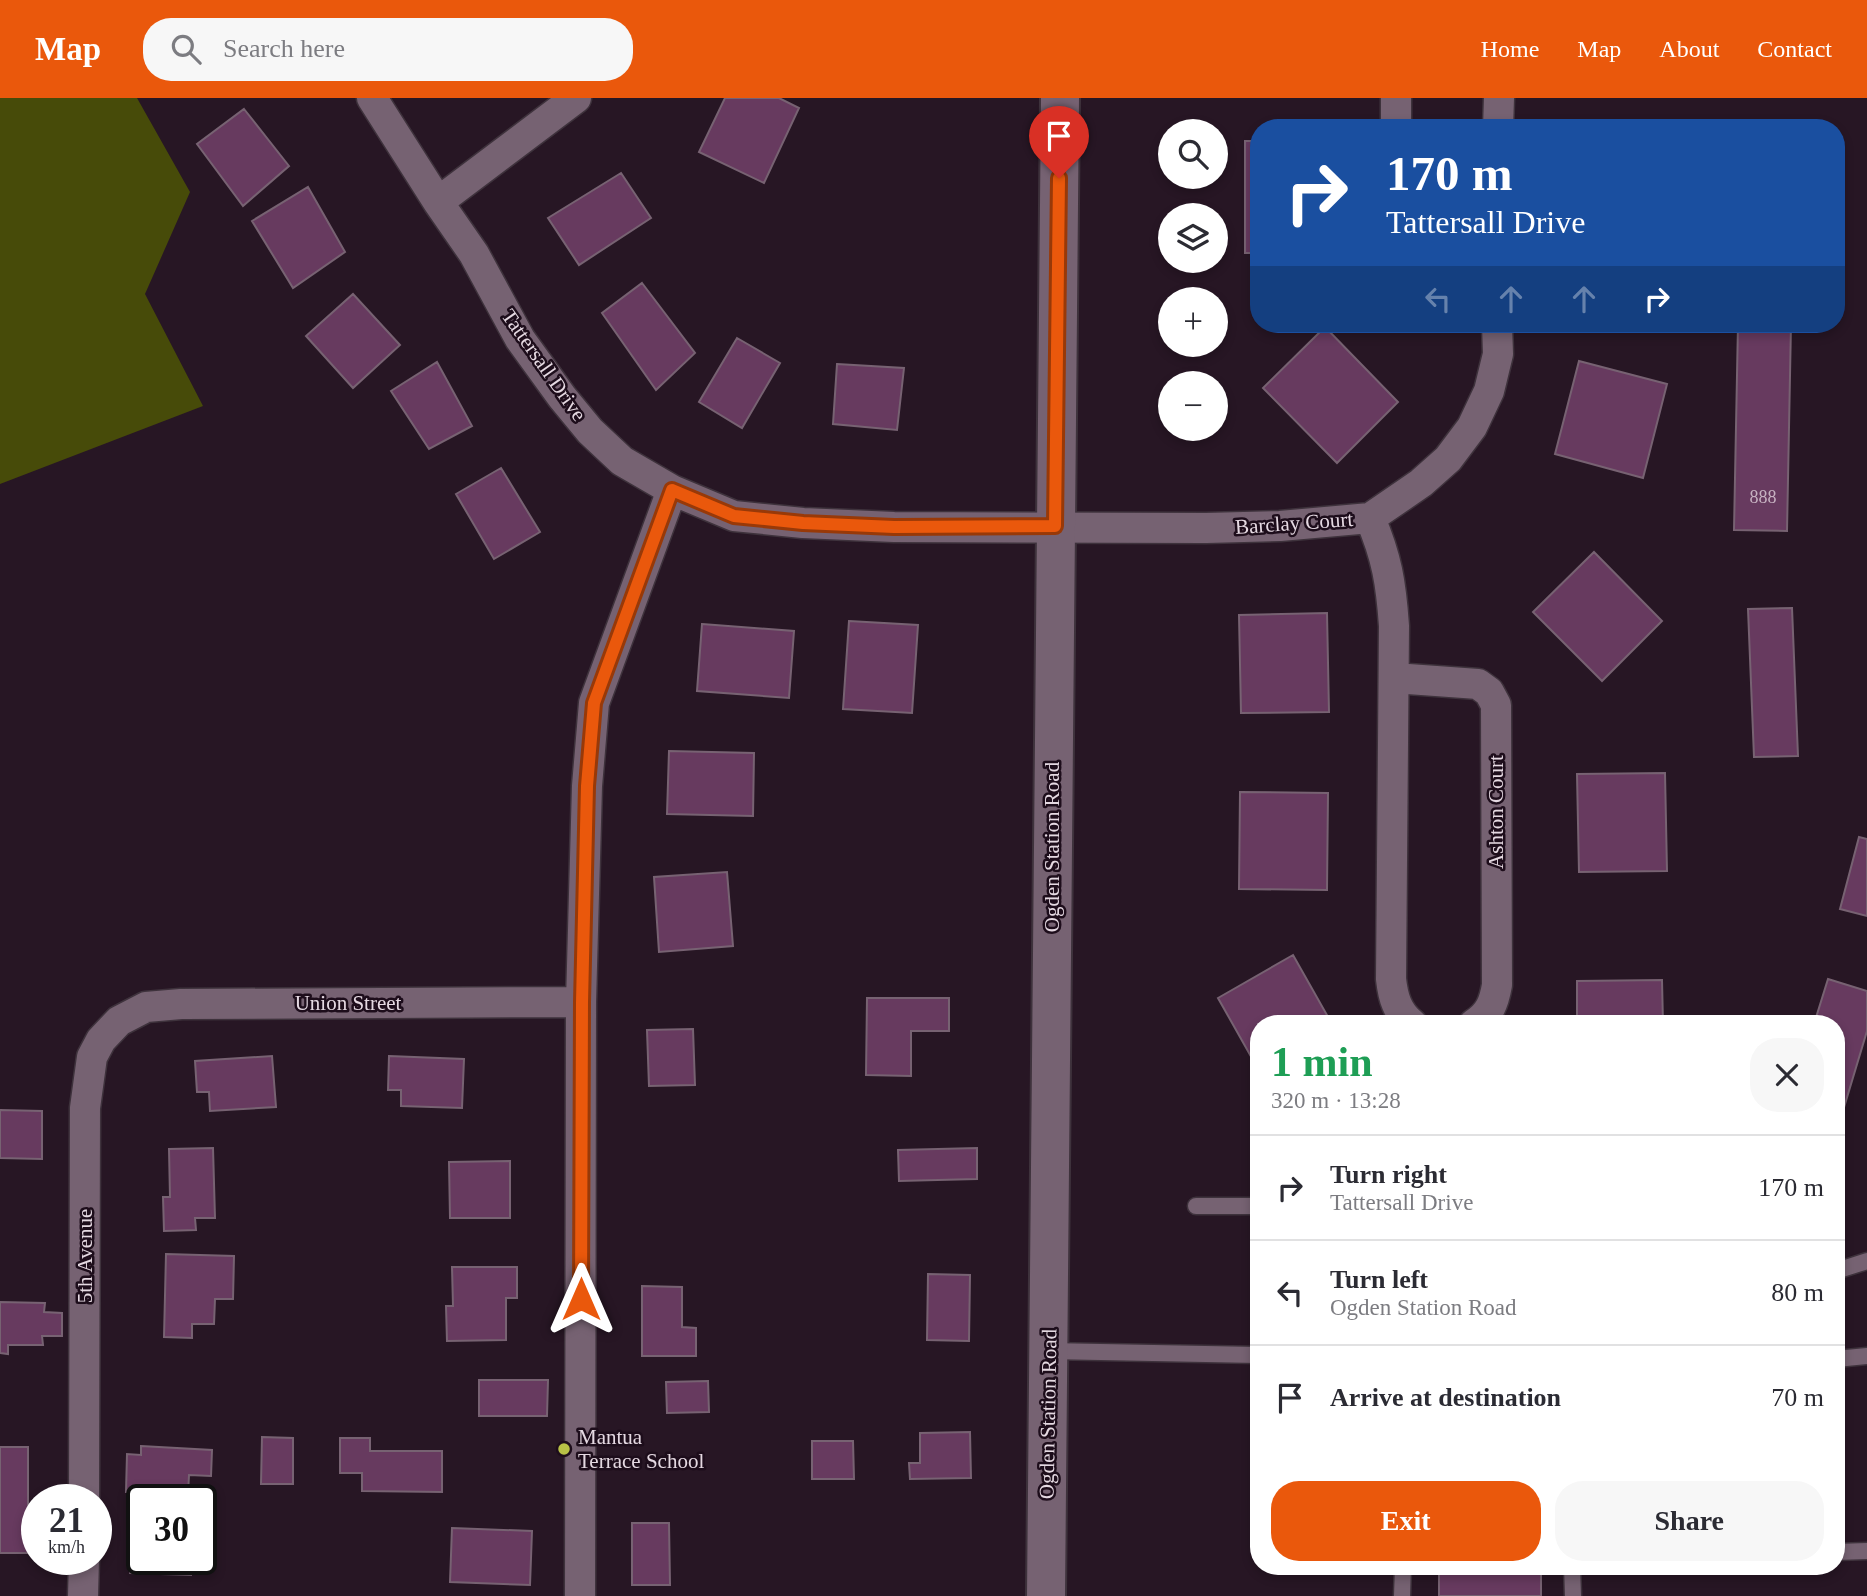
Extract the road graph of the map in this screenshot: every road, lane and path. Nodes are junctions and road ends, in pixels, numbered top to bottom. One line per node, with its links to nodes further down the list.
1 (372, 98): 8 (street, Tattersall Drive)
2 (576, 98): 8 (street)
3 (1060, 98): 12 (street, Ogden Station Road)
4 (1396, 98): 6 (street)
5 (1499, 98): 7 (street)
6 (1396, 119)
7 (1498, 119)
8 (438, 202): 10 (street, Tattersall Drive)
9 (1497, 333): 11 (street, Barclay Court)
10 (672, 490): 12 (street, Tattersall Drive); 14 (street)
11 (1370, 518): 12 (street, Barclay Court); 13 (street)
12 (1055, 526): 22 (street, Ogden Station Road)
13 (1394, 678): 15 (street); 16 (street, Ashton Court)
14 (582, 1002): 17 (street, Union Street); 33 (street)
15 (1404, 1015)
16 (1485, 1015)
17 (119, 1021): 26 (street, 5th Avenue)
18 (1196, 1206): 19 (lane)
19 (1250, 1206)
20 (1867, 1261): 21 (lane)
21 (1845, 1267)
22 (1048, 1351): 23 (lane); 34 (street, Ogden Station Road)
23 (1250, 1355)
24 (1867, 1356): 25 (lane)
25 (1845, 1358)
26 (84, 1484)
27 (1867, 1551): 28 (lane)
28 (1845, 1552)
29 (83, 1575): 32 (street)
30 (1403, 1575): 35 (lane)
31 (1572, 1575): 36 (lane)
32 (83, 1596)
33 (580, 1596)
34 (1046, 1596)
35 (1402, 1596)
36 (1573, 1596)

